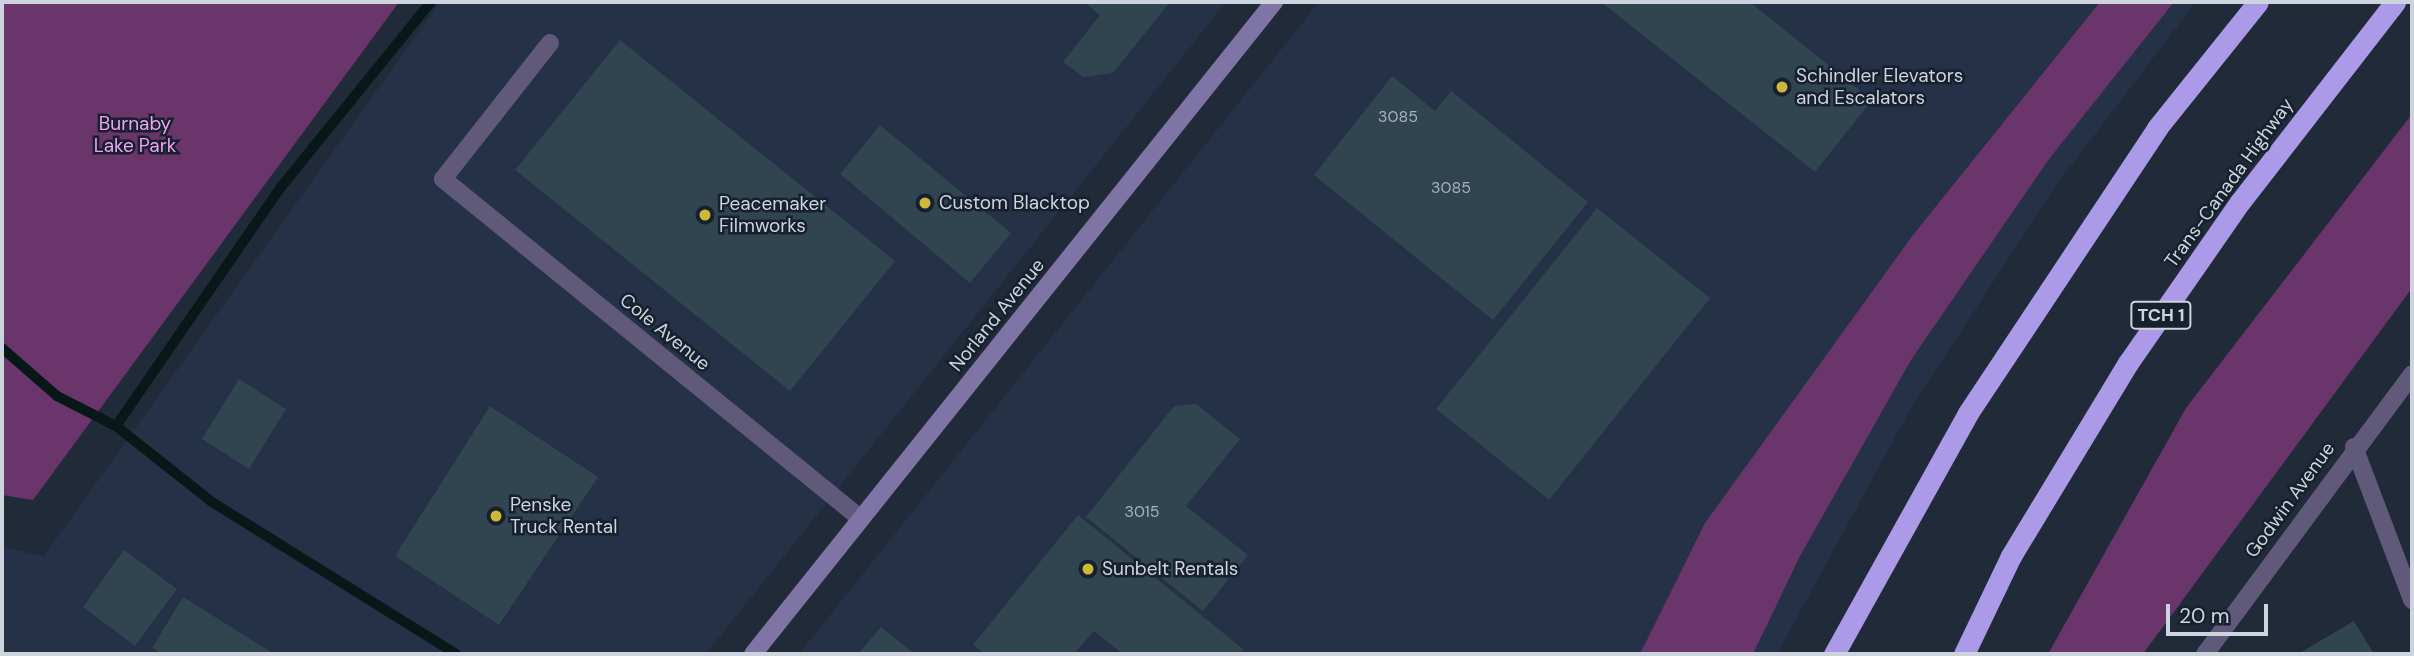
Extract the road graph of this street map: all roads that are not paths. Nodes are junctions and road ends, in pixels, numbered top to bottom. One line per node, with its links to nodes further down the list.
1 (1274, 2): 7 (street, Norland Avenue)
2 (2258, 2): 10 (highway)
3 (2395, 2): 11 (highway, Trans-Canada Highway / TCH 1)
4 (550, 43): 7 (street, Cole Avenue)
5 (2412, 374): 6 (street, Godwin Avenue)
6 (2354, 447): 8 (street); 12 (street, Godwin Avenue)
7 (860, 518): 9 (street, Norland Avenue)
8 (2412, 600)
9 (753, 654)
10 (1834, 654)
11 (1964, 654)
12 (2205, 654)

